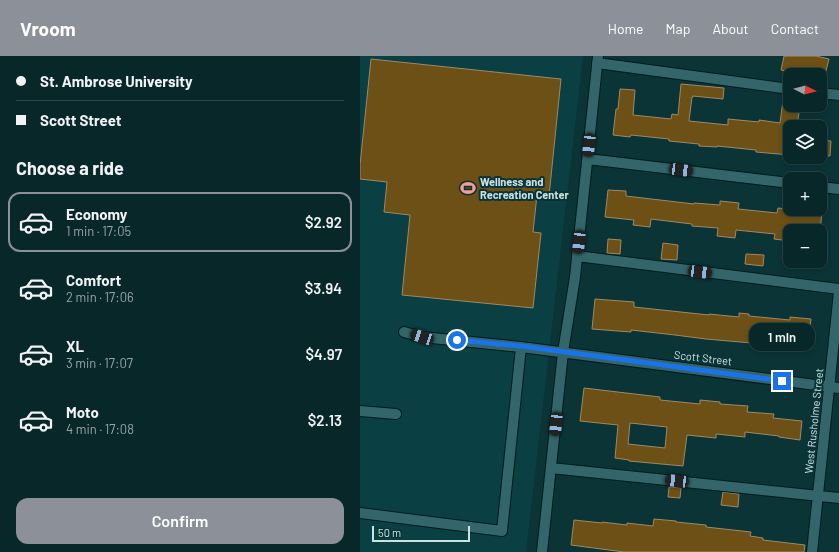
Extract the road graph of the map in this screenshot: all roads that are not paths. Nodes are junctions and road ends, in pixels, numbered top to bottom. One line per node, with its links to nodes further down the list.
1 (598, 60): 2 (street); 5 (street)
2 (783, 88)
3 (827, 94): 4 (street)
4 (839, 95)
5 (588, 159): 6 (street); 9 (street)
6 (783, 182)
7 (827, 188): 8 (street)
8 (839, 189)
9 (577, 256): 10 (street); 13 (street)
10 (839, 291): 14 (street, West Rusholme Street)
11 (404, 332): 12 (street, Scott Street)
12 (521, 346): 13 (street, Scott Street); 20 (street)
13 (563, 352): 14 (street, Scott Street); 17 (street)
14 (834, 387): 18 (street, West Rusholme Street)
15 (360, 411): 16 (street)
16 (396, 414)
17 (551, 468): 18 (street); 21 (street)
18 (818, 496): 19 (street); 22 (street, West Rusholme Street)
19 (839, 498)
20 (360, 513)
21 (542, 552)
22 (812, 552)

